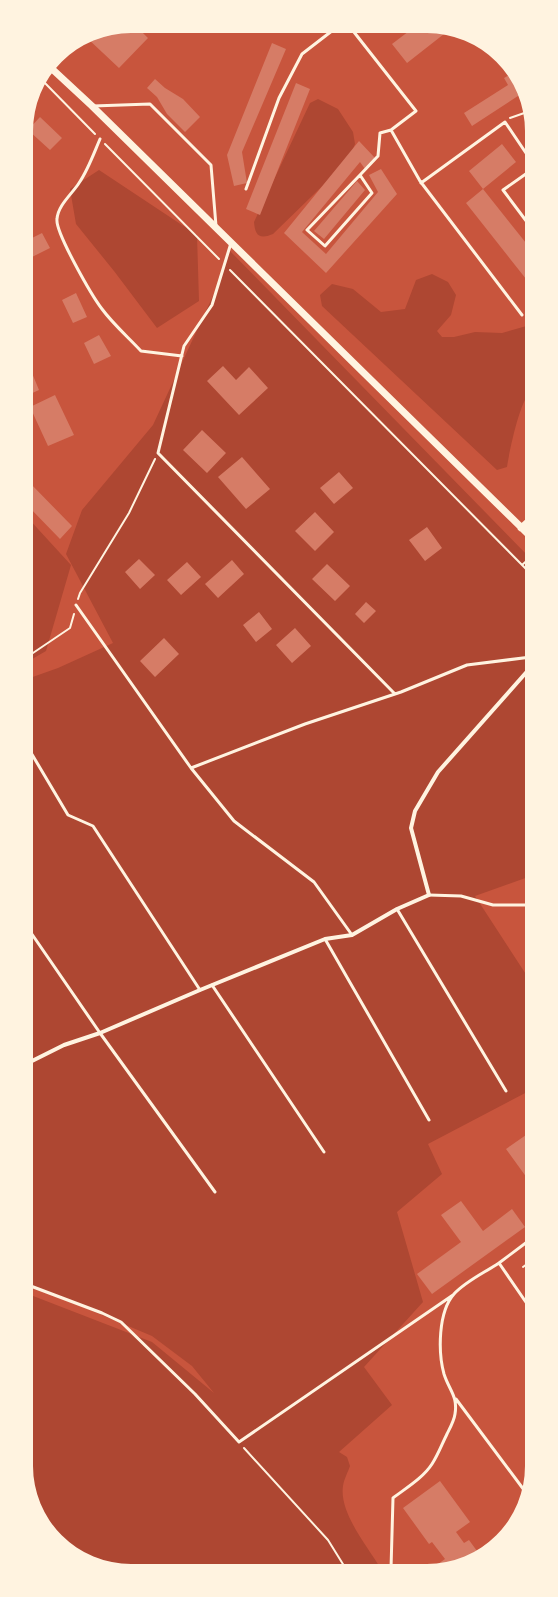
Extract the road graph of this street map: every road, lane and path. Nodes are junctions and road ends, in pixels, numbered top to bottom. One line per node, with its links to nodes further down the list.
1 (329, 33): 14 (lane)
2 (355, 33): 8 (lane)
3 (54, 70): 5 (street)
4 (45, 83): 9 (path)
5 (92, 106): 16 (street); 16 (lane)
6 (523, 113): 7 (path)
7 (505, 122): 10 (lane); 13 (lane)
8 (391, 130): 11 (lane); 13 (lane)
9 (100, 139): 18 (path); 20 (lane)
10 (525, 152)
11 (360, 175): 11 (lane)
12 (525, 175): 15 (lane)
13 (422, 183): 19 (lane)
14 (246, 189)
15 (525, 219)
16 (216, 228): 17 (street)
17 (231, 243): 18 (lane); 23 (street)
18 (225, 264): 20 (lane); 26 (path)
19 (522, 315)
20 (182, 356): 21 (lane)
21 (158, 453): 28 (path); 32 (lane)
22 (525, 524): 23 (street)
23 (521, 528): 24 (street)
24 (525, 532)
25 (525, 562): 26 (path)
26 (522, 565): 27 (path)
27 (525, 568)
28 (76, 605): 29 (path); 34 (lane)
29 (33, 653)
30 (525, 658): 32 (lane)
31 (525, 674): 35 (street)
32 (395, 694): 34 (lane)
33 (33, 756): 42 (lane)
34 (191, 768): 38 (lane)
35 (429, 896): 36 (lane); 37 (street)
36 (525, 905)
37 (397, 909): 38 (street); 45 (lane)
38 (352, 935): 40 (street)
39 (33, 936): 43 (lane)
40 (326, 939): 41 (street); 46 (lane)
41 (212, 985): 42 (street); 47 (lane)
42 (200, 990): 43 (street)
43 (100, 1033): 44 (street); 48 (lane)
44 (33, 1060)
45 (506, 1091)
46 (429, 1120)
47 (324, 1152)
48 (215, 1192)
49 (525, 1244): 50 (lane)
50 (499, 1263): 52 (lane); 53 (lane)
51 (33, 1287): 55 (lane)
52 (453, 1295): 54 (lane); 55 (lane)
53 (525, 1300)
54 (455, 1398): 56 (lane); 58 (lane)
55 (239, 1442): 57 (path)
56 (522, 1488)
57 (343, 1564)
58 (392, 1564)

